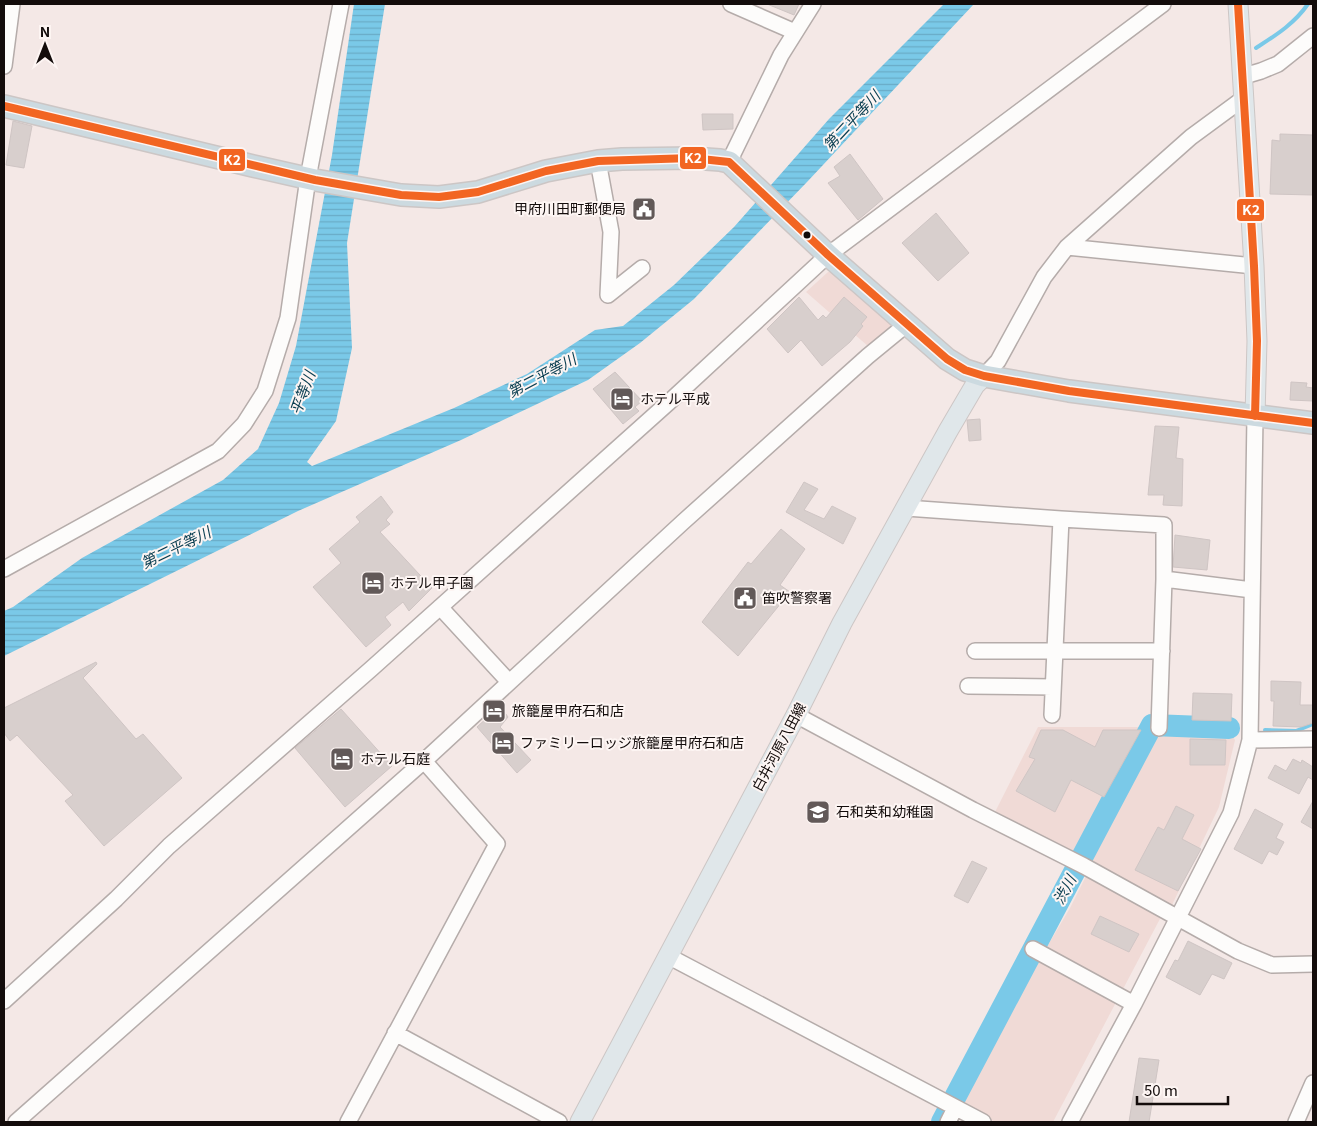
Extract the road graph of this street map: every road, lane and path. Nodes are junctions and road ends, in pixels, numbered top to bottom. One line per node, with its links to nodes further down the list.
1 (12, 4): 9 (street)
2 (341, 4): 15 (street)
3 (731, 4): 7 (street)
4 (813, 4): 7 (street)
5 (1164, 4): 17 (street)
6 (1238, 4): 10 (main road)
7 (795, 32): 14 (street)
8 (1313, 36): 10 (street)
9 (4, 66)
10 (1244, 76): 11 (main road)
11 (1244, 98): 16 (street); 18 (main road)
12 (4, 106): 15 (highway)
13 (598, 161): 14 (highway); 15 (highway); 19 (street)
14 (729, 162): 17 (highway)
15 (312, 179): 26 (street)
16 (1067, 247): 18 (street); 21 (street)
17 (828, 255): 20 (highway); 29 (street)
18 (1254, 266): 22 (main road)
19 (642, 268)
20 (907, 324): 21 (highway); 33 (street)
21 (984, 376): 22 (highway); 24 (main road, 白井河原八田線)
22 (1255, 416): 23 (highway); 28 (street)
23 (1313, 423)
24 (906, 508): 25 (street); 36 (main road, 白井河原八田線)
25 (1061, 520): 27 (street); 30 (street)
26 (4, 569)
27 (1164, 579): 28 (street); 32 (street)
28 (1252, 590): 40 (street)
29 (440, 607): 33 (street); 46 (street)
30 (1055, 650): 31 (street); 32 (street); 35 (street)
31 (975, 651)
32 (1162, 651): 38 (street)
33 (509, 682): 41 (street)
34 (968, 686): 35 (street)
35 (1053, 687): 37 (street)
36 (796, 715): 42 (street); 44 (main road, 白井河原八田線)
37 (1052, 715)
38 (1159, 726)
39 (1313, 739): 40 (street)
40 (1250, 740): 42 (street)
41 (424, 761): 48 (street); 51 (street)
42 (1177, 918): 45 (street); 47 (street)
43 (1035, 950): 47 (street)
44 (668, 956): 50 (street); 54 (main road, 白井河原八田線)
45 (1313, 964)
46 (4, 1001)
47 (1134, 1004): 57 (street)
48 (395, 1033): 52 (street); 53 (street)
49 (1313, 1083): 58 (street)
50 (952, 1106): 55 (street); 56 (street)
51 (16, 1122)
52 (348, 1122)
53 (559, 1122)
54 (580, 1122)
55 (948, 1122)
56 (983, 1122)
57 (1070, 1122)
58 (1296, 1122)

